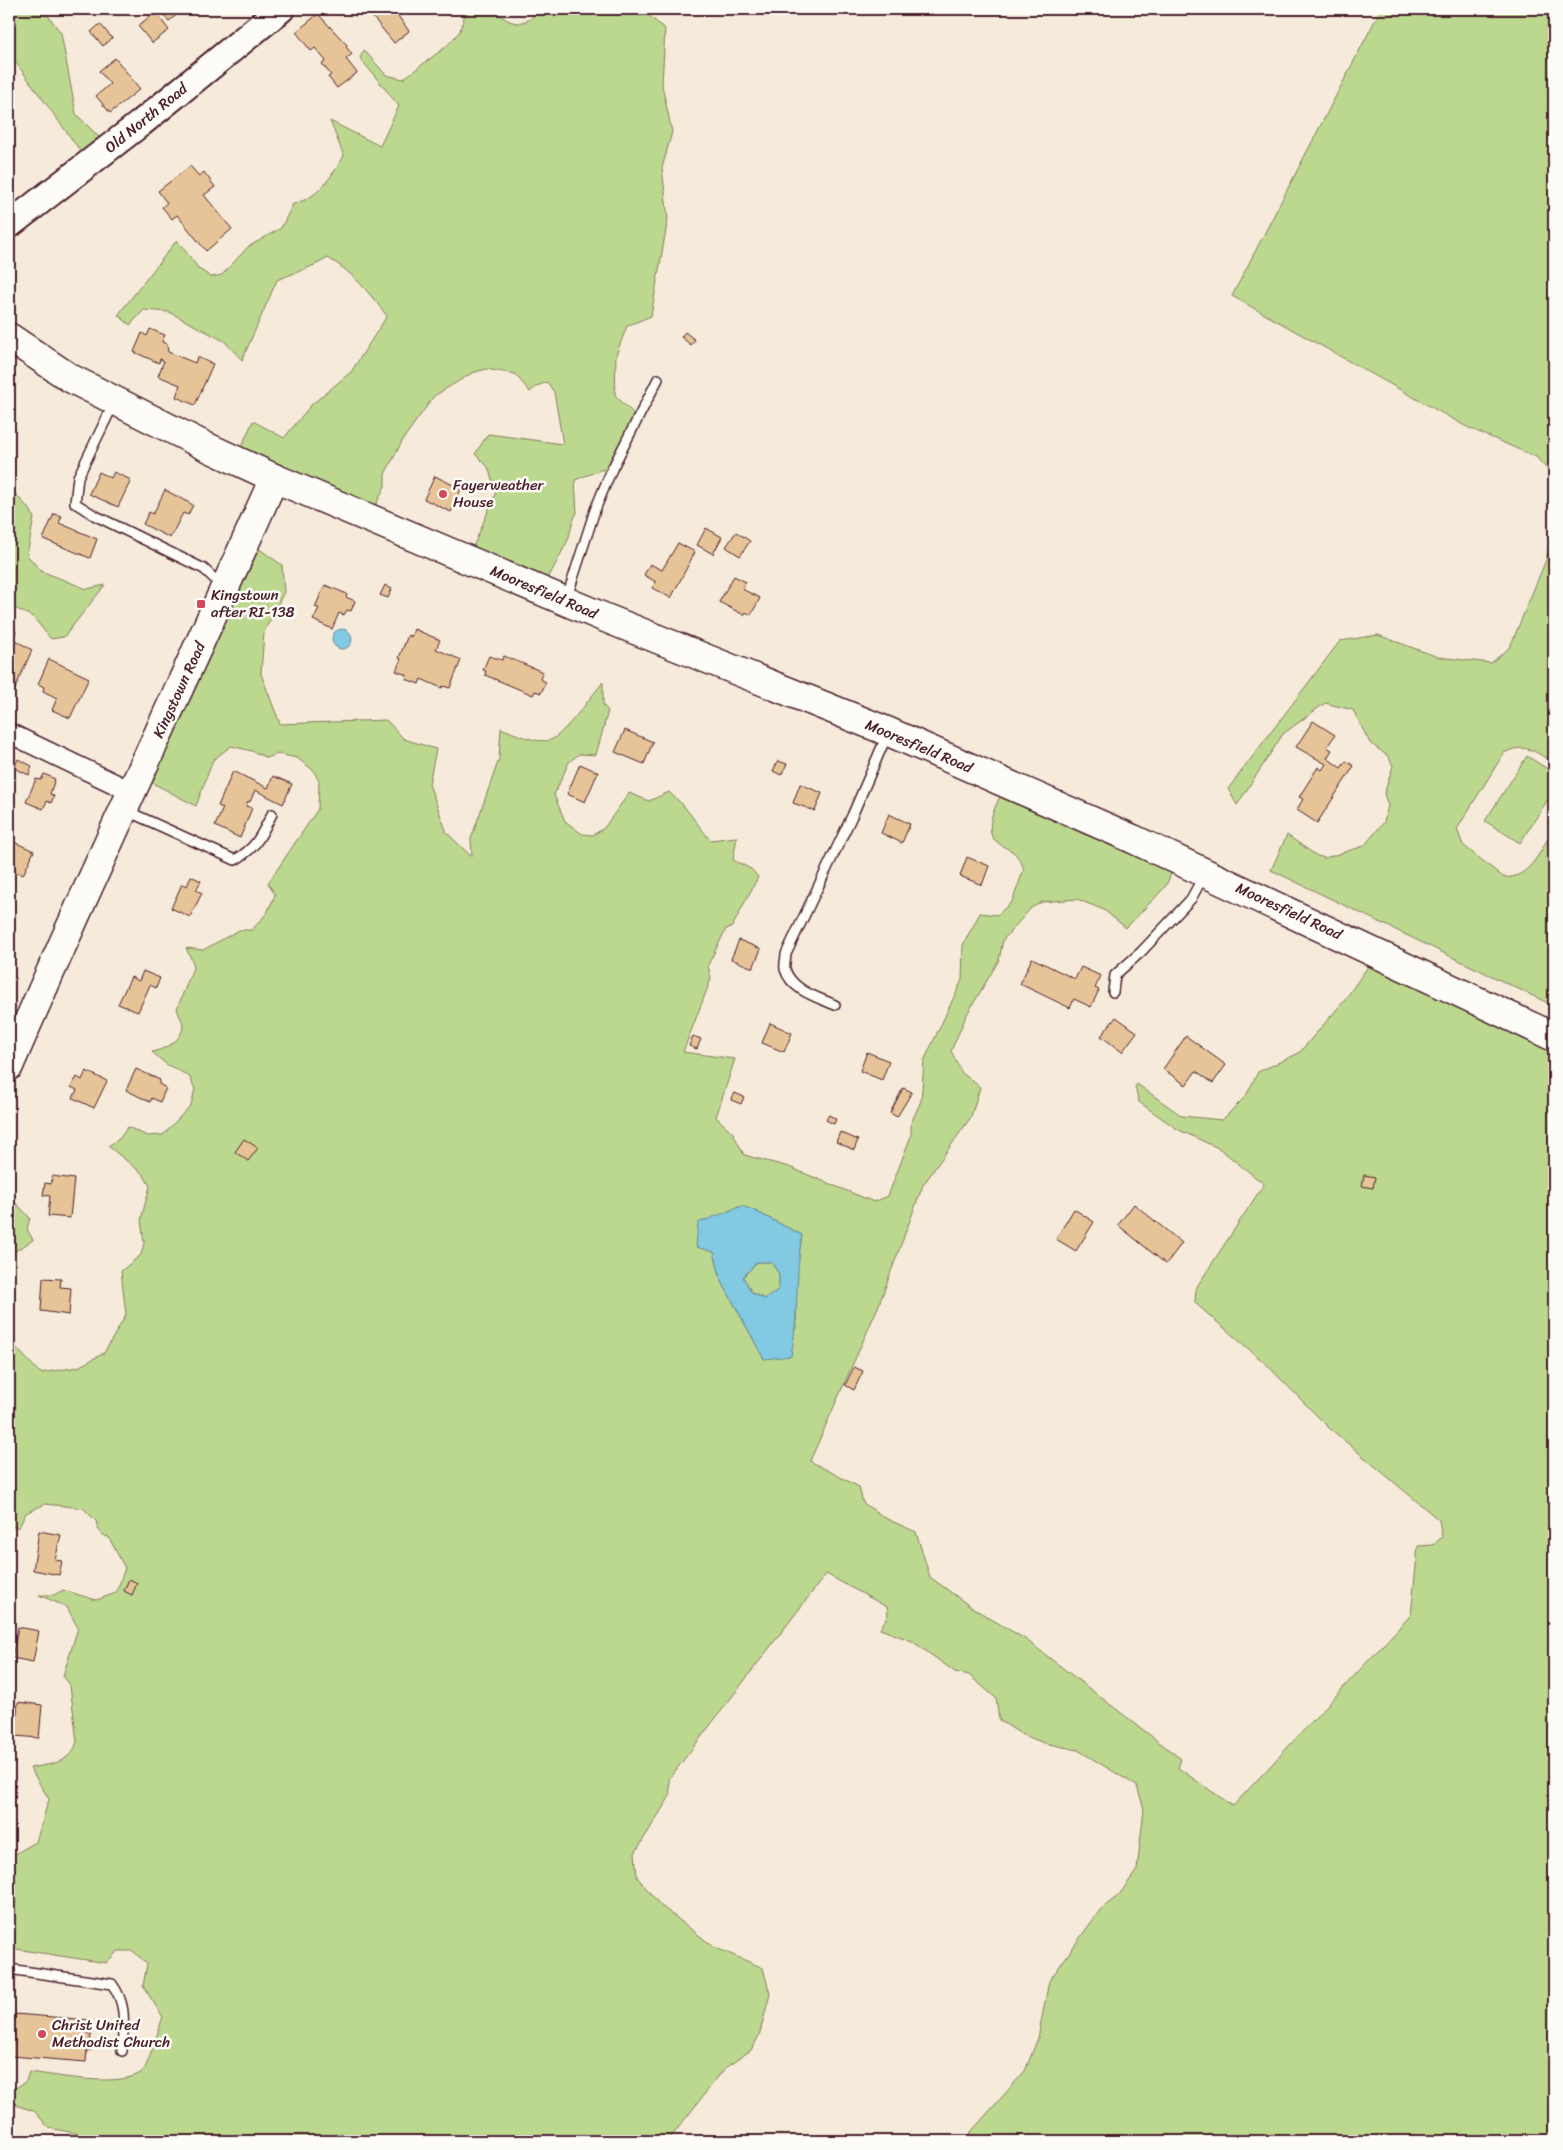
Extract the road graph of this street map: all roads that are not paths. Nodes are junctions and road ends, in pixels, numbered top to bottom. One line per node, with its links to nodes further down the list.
1 (281, 9): 2 (street, Old North Road)
2 (9, 225)
3 (9, 338): 5 (main road)
4 (658, 379): 8 (lane)
5 (116, 401): 6 (main road); 7 (lane)
6 (274, 478): 7 (main road, Kingstown Road); 8 (main road, Mooresfield Road)
7 (225, 588): 11 (main road, Kingstown Road)
8 (566, 601): 9 (main road, Mooresfield Road)
9 (888, 732): 13 (main road, Mooresfield Road); 15 (lane)
10 (9, 733): 11 (street)
11 (128, 801): 12 (lane); 17 (main road, Kingstown Road)
12 (272, 814)
13 (1205, 873): 14 (lane); 16 (main road, Mooresfield Road)
14 (1113, 992)
15 (835, 1005)
16 (1554, 1037)
17 (9, 1066)
18 (9, 1969): 19 (lane)
19 (122, 2051)

